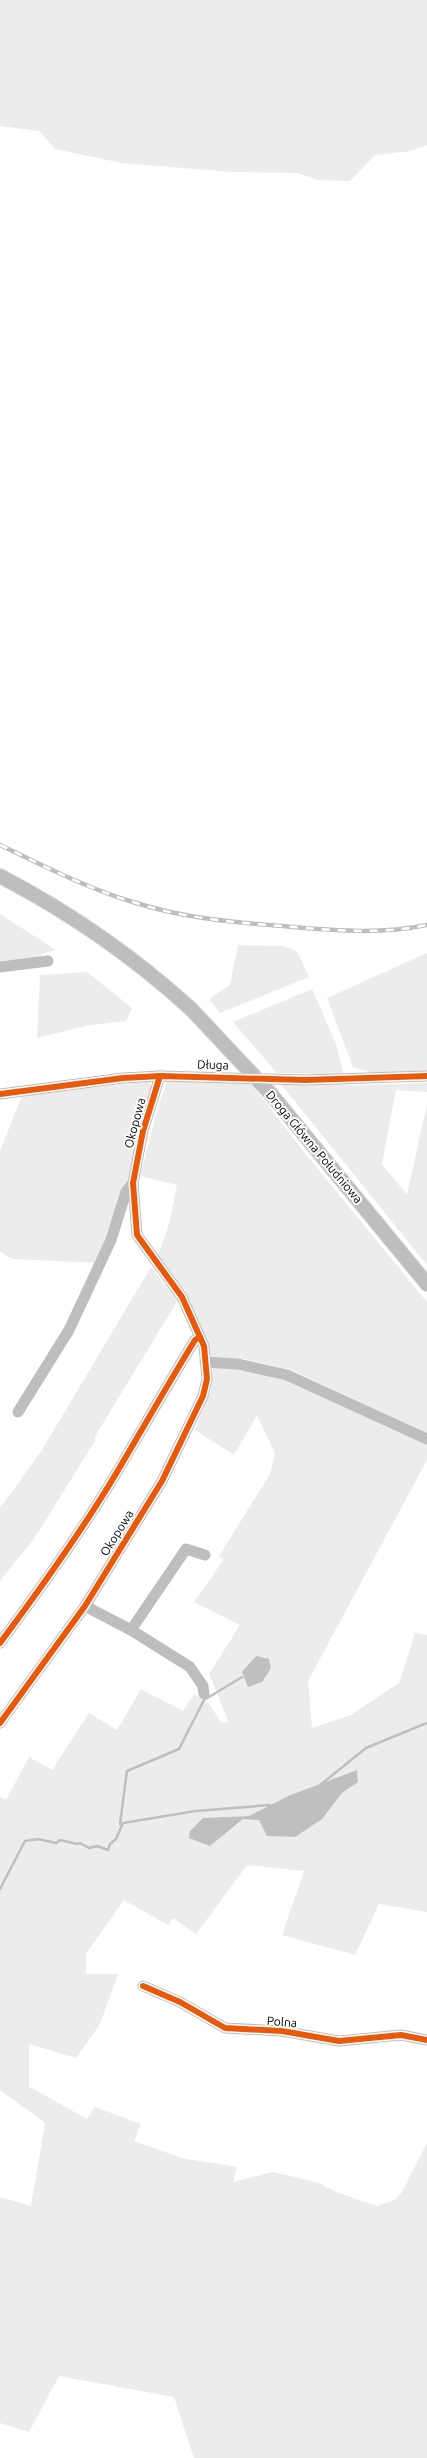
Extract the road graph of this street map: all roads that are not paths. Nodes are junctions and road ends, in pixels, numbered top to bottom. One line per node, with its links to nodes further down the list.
1 (0, 876): 8 (main road, Droga Główna Południowa, bridge)
2 (48, 961): 3 (street)
3 (0, 967)
4 (160, 1076): 5 (street, Długa); 6 (street, Długa); 7 (street, Okopowa)
5 (427, 1076)
6 (0, 1094)
7 (133, 1184): 9 (street, Okopowa); 11 (street, Okopowa)
8 (427, 1284)
9 (200, 1337): 10 (street, Okopowa); 16 (street)
10 (205, 1362): 12 (street); 14 (street, Okopowa)
11 (18, 1412)
12 (427, 1438)
13 (205, 1555): 15 (street)
14 (85, 1606): 15 (street); 18 (street, Okopowa)
15 (131, 1630): 17 (street)
16 (0, 1643)
17 (204, 1694)
18 (0, 1723)
19 (144, 1986): 20 (street, Polna)
20 (427, 2040)

